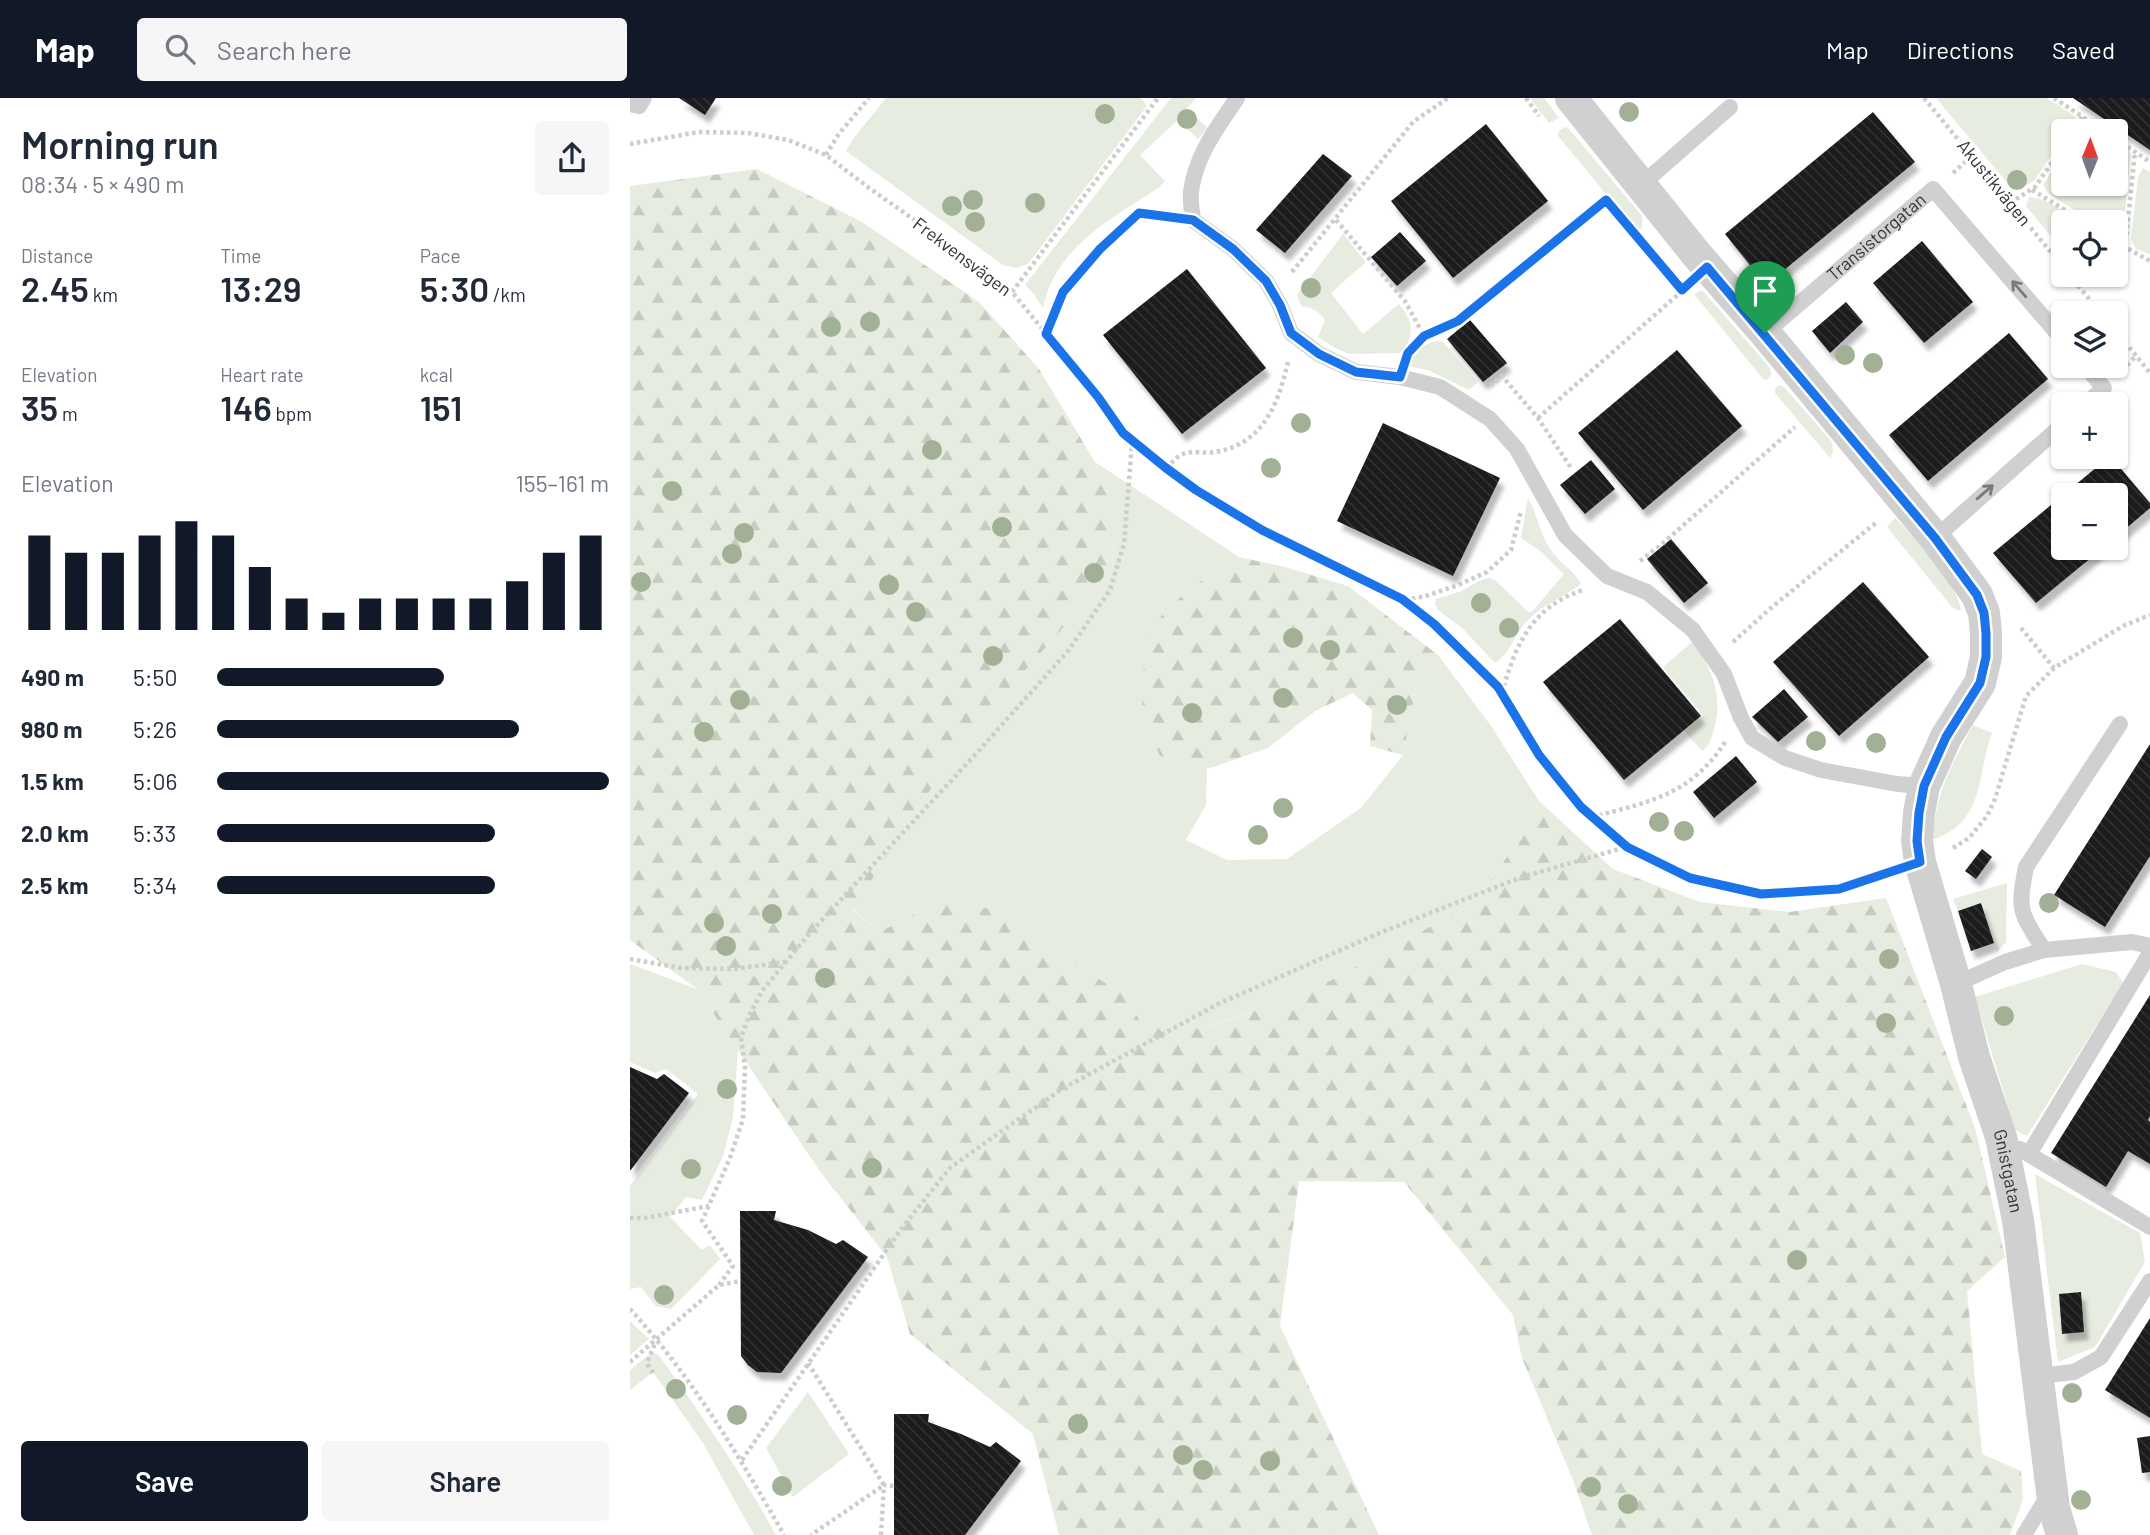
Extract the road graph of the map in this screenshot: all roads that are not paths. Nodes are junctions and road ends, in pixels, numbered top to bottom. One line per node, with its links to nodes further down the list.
1 (645, 98): 4 (lane)
2 (1237, 98): 14 (lane)
3 (1571, 98): 6 (street)
4 (630, 104)
5 (1730, 107): 6 (lane)
6 (1640, 186): 8 (street)
7 (2051, 326): 8 (lane, Transistorgatan, one-way to 8)
8 (1765, 333): 12 (street)
9 (2095, 378): 10 (lane)
10 (2099, 392)
11 (2051, 435): 12 (lane, one-way to 11)
12 (1935, 538): 14 (street)
13 (2120, 724): 16 (lane)
14 (1924, 786): 18 (street, Gnistgatan)
15 (2150, 946): 16 (lane)
16 (2044, 950): 18 (lane)
17 (2150, 953): 20 (lane)
18 (1956, 984): 19 (street, Gnistgatan)
19 (2000, 1137): 20 (lane); 23 (street, Gnistgatan)
20 (2029, 1154): 21 (lane)
21 (2150, 1227)
22 (2150, 1281): 23 (lane)
23 (2038, 1376): 24 (street, Gnistgatan)
24 (2052, 1489): 25 (lane); 26 (street, Gnistgatan)
25 (2024, 1535)
26 (2062, 1535)

